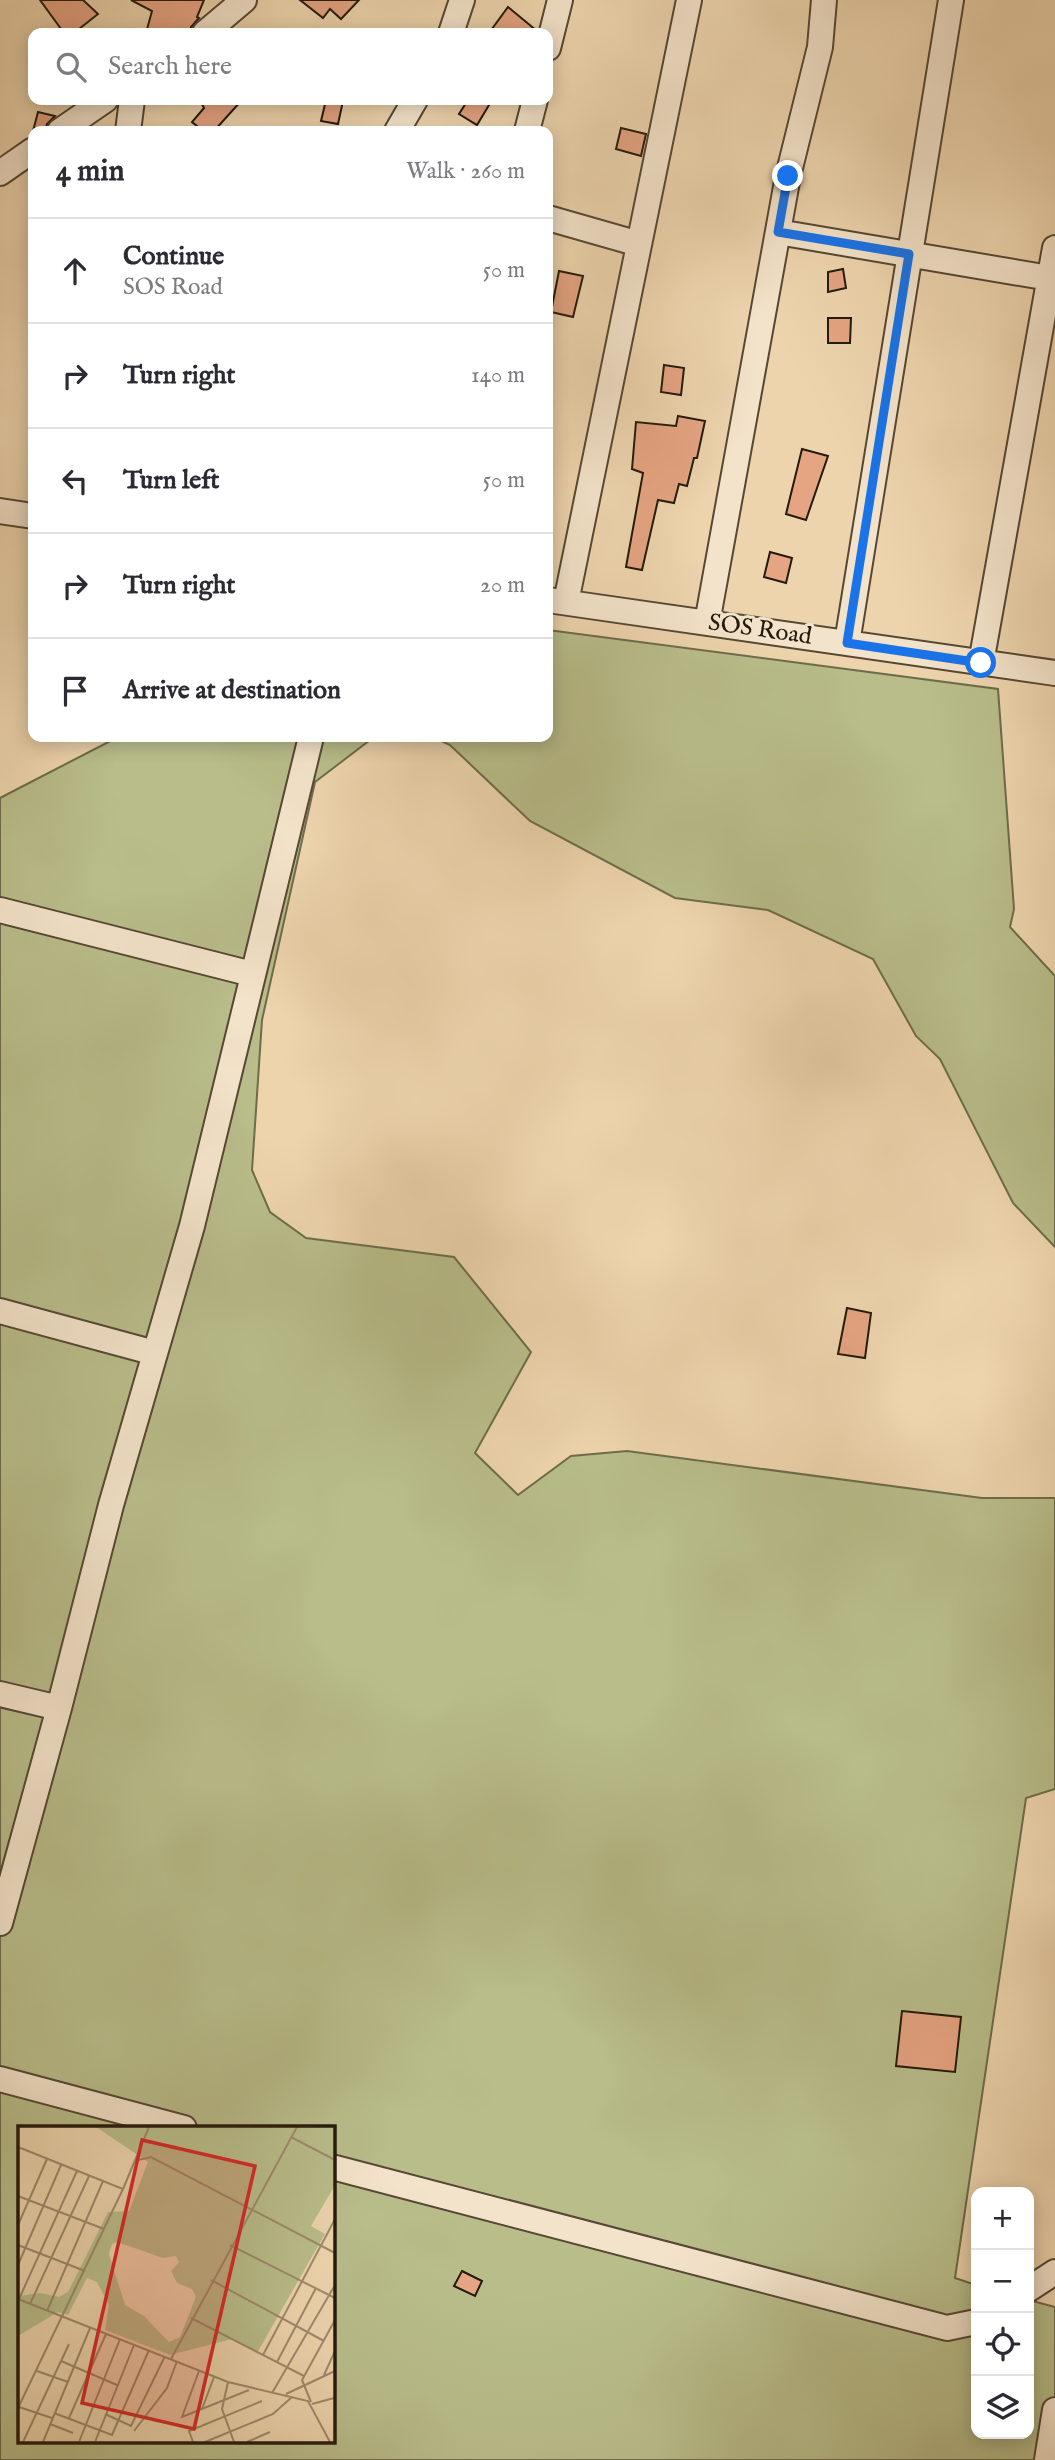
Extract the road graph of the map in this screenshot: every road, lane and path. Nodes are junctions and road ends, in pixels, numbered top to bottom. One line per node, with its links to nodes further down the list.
1 (244, 0): 7 (street)
2 (462, 0): 8 (street)
3 (560, 0): 9 (street)
4 (689, 0): 22 (street)
5 (824, 0): 21 (street)
6 (951, 0): 24 (street)
7 (211, 28)
8 (453, 28)
9 (553, 28)
10 (98, 105): 14 (street)
11 (131, 105): 15 (street)
12 (412, 105): 16 (street)
13 (534, 105): 17 (street)
14 (67, 126)
15 (129, 126)
16 (400, 126)
17 (528, 126)
18 (28, 153): 19 (street)
19 (0, 173)
20 (553, 219): 22 (street)
21 (778, 232): 24 (street); 29 (street)
22 (639, 244): 28 (street)
23 (1055, 248): 25 (street)
24 (909, 254): 25 (street); 30 (street)
25 (1052, 279): 31 (street)
26 (0, 512): 27 (street)
27 (28, 515)
28 (557, 601): 29 (street, SOS Road)
29 (707, 623): 30 (street, SOS Road)
30 (847, 643): 31 (street, SOS Road)
31 (981, 663): 32 (street, SOS Road)
32 (1055, 673)
33 (311, 742): 35 (street)
34 (0, 910): 35 (street)
35 (252, 974): 37 (street)
36 (0, 1311): 37 (street)
37 (155, 1353): 39 (street)
38 (0, 1694): 39 (street)
39 (59, 1708): 40 (street)
40 (0, 1923)
41 (0, 2079): 42 (street)
42 (180, 2126)
43 (334, 2167): 46 (street)
44 (1055, 2272): 45 (street)
45 (1034, 2286)
46 (971, 2323)
47 (1055, 2410): 48 (street)
48 (1046, 2460)

